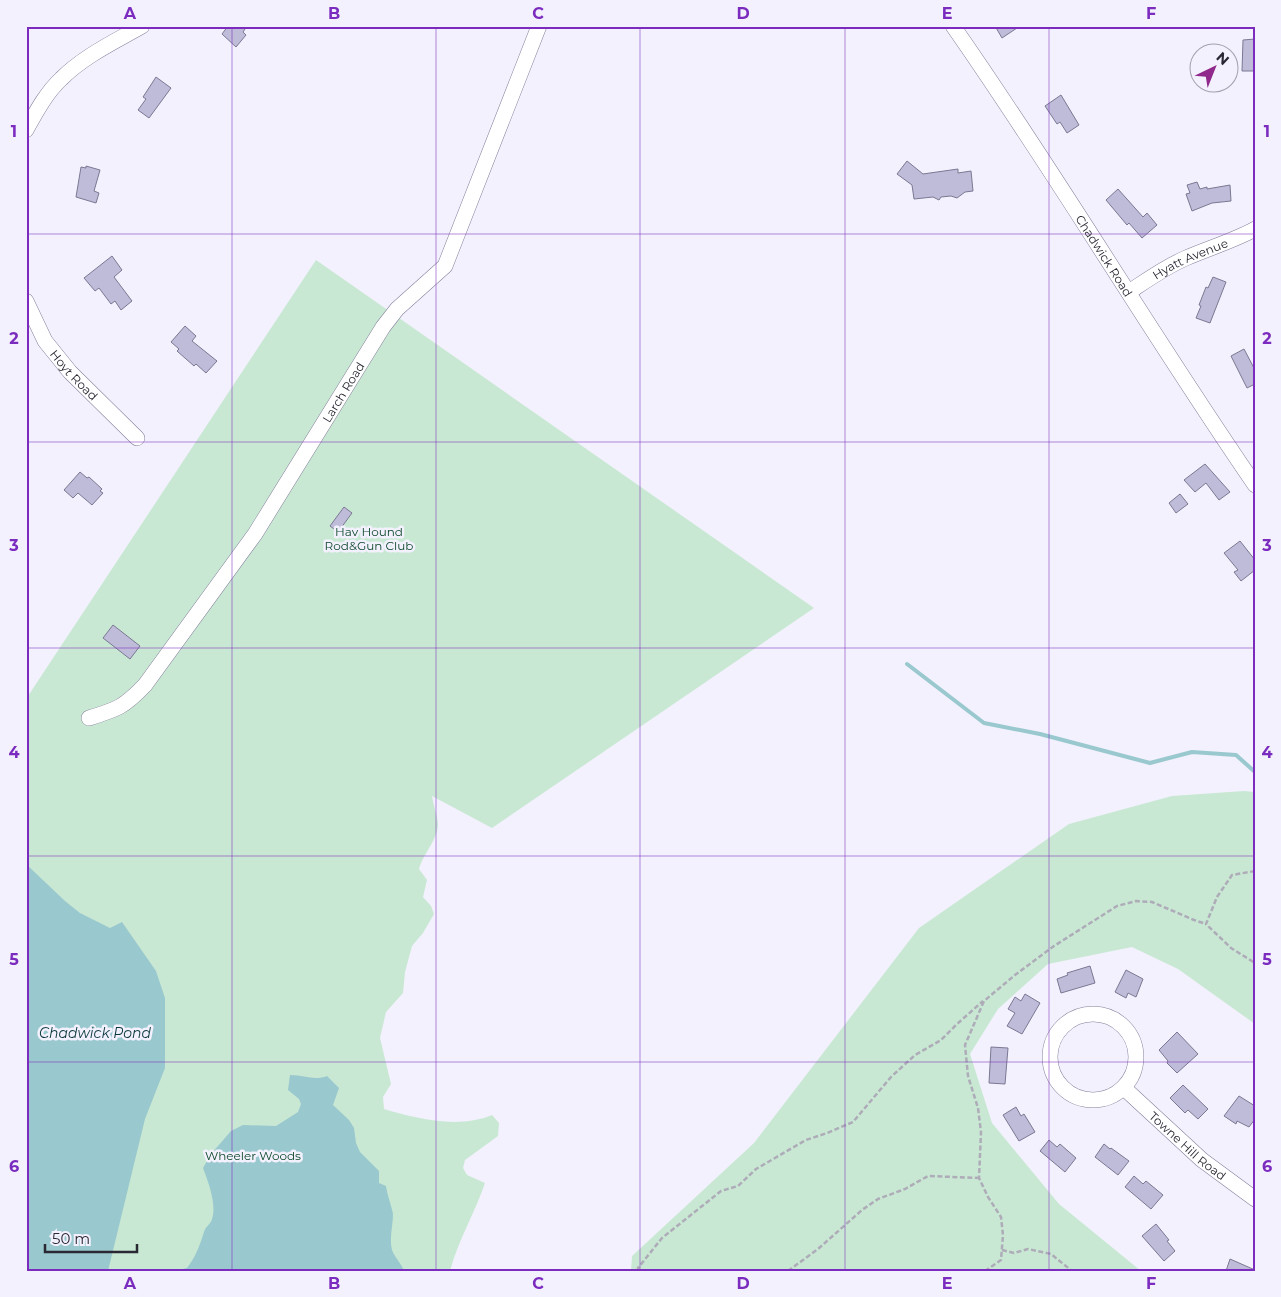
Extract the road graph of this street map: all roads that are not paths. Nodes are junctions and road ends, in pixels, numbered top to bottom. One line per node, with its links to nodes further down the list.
1 (142, 26): 4 (street)
2 (539, 26): 10 (street, Larch Road)
3 (953, 26): 6 (street, Chadwick Road)
4 (26, 130)
5 (1255, 229): 6 (street, Hyatt Avenue)
6 (1129, 292): 9 (street, Chadwick Road)
7 (26, 301): 8 (street, Hoyt Road)
8 (137, 438)
9 (1255, 484)
10 (89, 718)
11 (1124, 1088): 11 (street); 12 (street, Towne Hill Road)
12 (1255, 1199)

